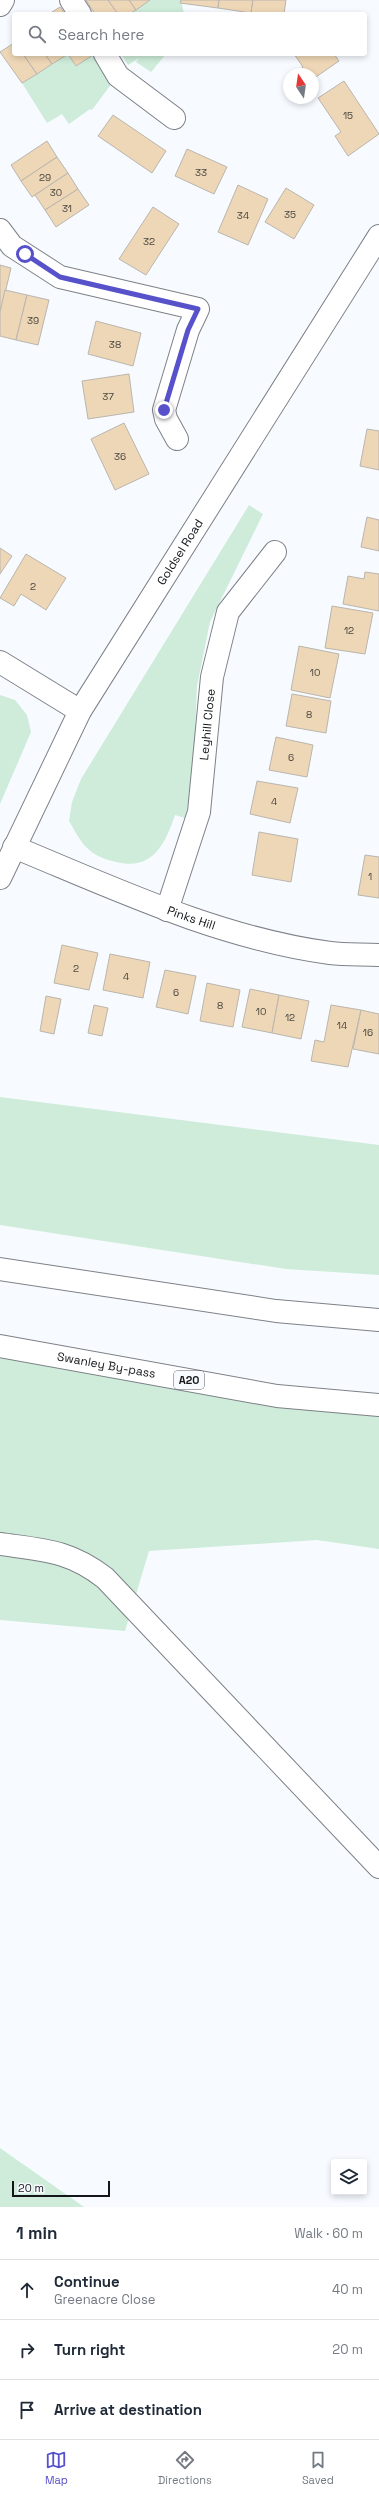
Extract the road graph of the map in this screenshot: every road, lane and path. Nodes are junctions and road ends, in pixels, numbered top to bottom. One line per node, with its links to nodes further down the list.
1 (3, 0): 3 (main road)
2 (71, 0): 4 (main road)
3 (0, 5)
4 (79, 12)
5 (105, 56): 6 (main road)
6 (174, 118)
7 (0, 230): 9 (main road)
8 (379, 236): 12 (main road, Goldsel Road)
9 (177, 438)
10 (275, 552): 15 (main road, Leyhill Close)
11 (0, 662): 12 (main road)
12 (80, 711): 13 (main road, Goldsel Road)
13 (14, 847): 14 (main road, Goldsel Road); 15 (main road, Pinks Hill)
14 (0, 878)
15 (167, 910): 16 (main road, Pinks Hill)
16 (379, 955)
17 (0, 1269): 18 (main road)
18 (379, 1320)
19 (0, 1346): 20 (main road, Swanley By-pass / A20)
20 (379, 1405)
21 (0, 1544): 22 (main road)
22 (379, 1867)

